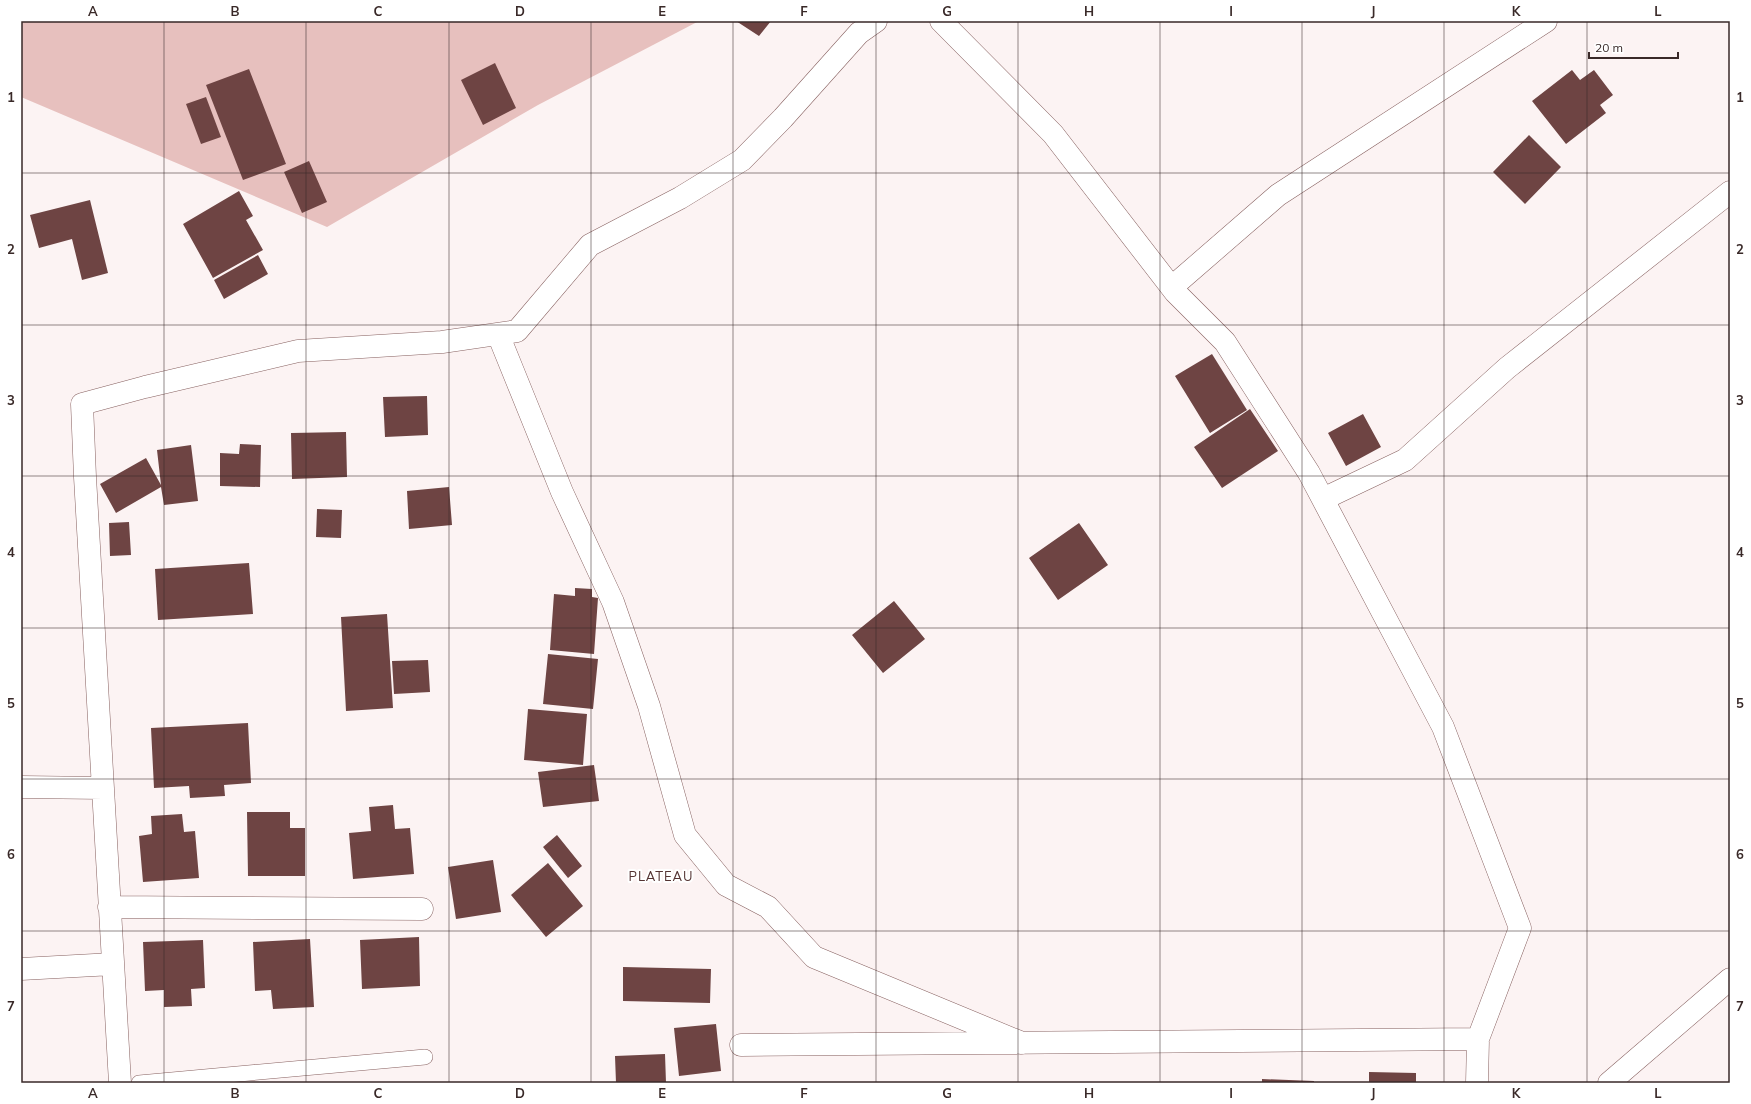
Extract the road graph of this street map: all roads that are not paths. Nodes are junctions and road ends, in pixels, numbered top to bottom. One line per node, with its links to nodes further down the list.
1 (876, 21): 6 (street)
2 (941, 21): 5 (street)
3 (1546, 21): 5 (street)
4 (1730, 192): 7 (street)
5 (1172, 287): 7 (street)
6 (498, 334): 9 (street); 16 (street)
7 (1323, 499): 15 (street)
8 (21, 787): 9 (street)
9 (103, 788): 10 (street)
10 (110, 907): 11 (street); 12 (street)
11 (422, 909)
12 (113, 964): 13 (street); 19 (street)
13 (21, 969)
14 (1730, 979): 22 (street)
15 (1478, 1038): 16 (street); 21 (street)
16 (1022, 1043): 17 (street)
17 (741, 1045)
18 (425, 1057): 20 (lane)
19 (120, 1083)
20 (139, 1083)
21 (1477, 1083)
22 (1609, 1083)

